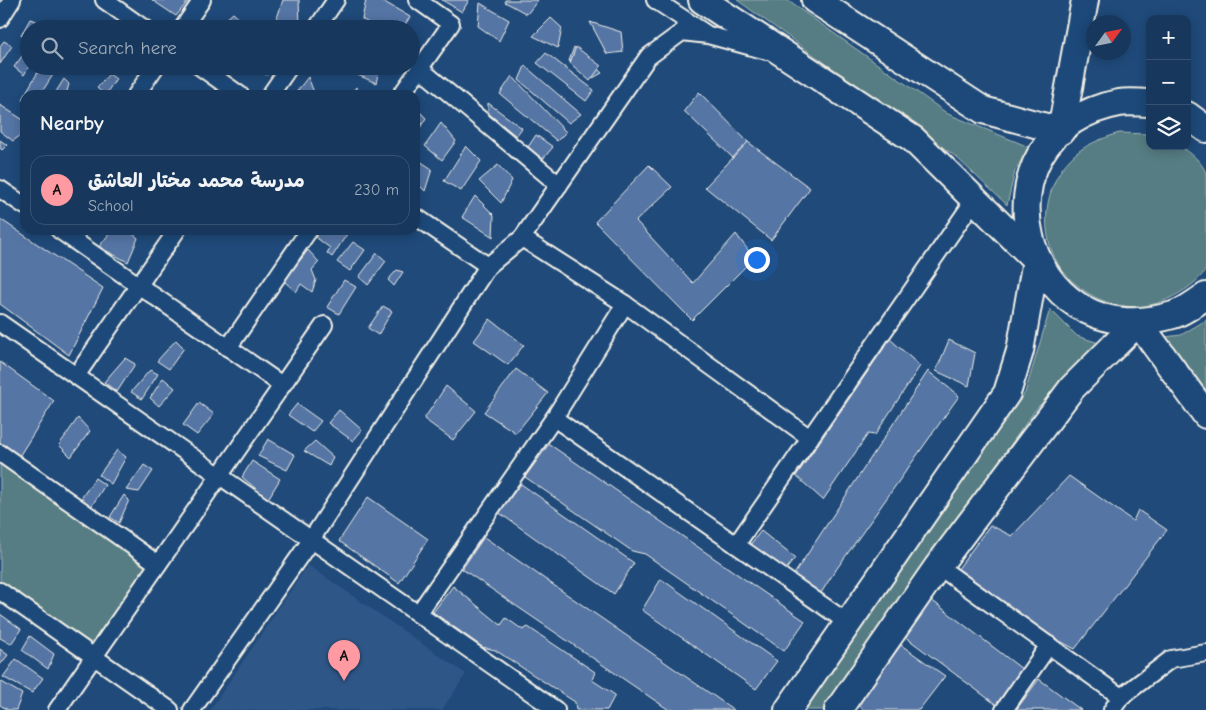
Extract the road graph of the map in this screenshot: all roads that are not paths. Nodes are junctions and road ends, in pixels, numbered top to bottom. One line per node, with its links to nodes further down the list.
1 (12, 0): 10 (street)
2 (104, 0): 11 (street)
3 (202, 0): 12 (street)
4 (336, 0): 13 (street)
5 (417, 0): 16 (street)
6 (655, 0): 14 (street)
7 (702, 0): 15 (main road)
8 (815, 0): 29 (main road)
9 (1085, 0): 29 (main road)
10 (0, 19)
11 (132, 20)
12 (188, 20)
13 (322, 20)
14 (708, 35): 15 (street); 30 (street)
15 (793, 58): 32 (main road)
16 (420, 67)
17 (420, 69): 30 (street)
18 (150, 75): 22 (street)
19 (212, 75): 23 (street)
20 (284, 75): 24 (street)
21 (414, 75): 25 (street)
22 (139, 90)
23 (233, 90)
24 (273, 90)
25 (404, 90)
26 (1146, 103): 29 (main road)
27 (1191, 118): 28 (main road)
28 (1206, 129)
29 (1060, 130): 39 (main road)
30 (559, 185): 38 (street)
31 (0, 189): 33 (street)
32 (975, 199): 39 (main road); 52 (street)
33 (20, 203)
34 (420, 219): 40 (street)
35 (66, 235): 41 (street)
36 (174, 235): 41 (street)
37 (306, 235): 47 (street)
38 (522, 238): 40 (street); 43 (street)
39 (1036, 260): 44 (main road); 61 (main road)
40 (488, 266): 55 (street)
41 (139, 286): 47 (street); 48 (street)
42 (1206, 296): 44 (main road)
43 (625, 304): 51 (street); 52 (street)
44 (1138, 322): 50 (main road); 58 (main road)
45 (0, 323): 48 (street)
46 (324, 325): 49 (street)
47 (228, 348): 49 (street)
48 (76, 376): 54 (street)
49 (282, 385): 54 (street)
50 (1206, 415)
51 (554, 418): 56 (street); 60 (street)
52 (810, 438): 56 (street)
53 (0, 453): 57 (street)
54 (219, 476): 55 (street); 57 (street)
55 (311, 540): 60 (street); 68 (street)
56 (736, 545): 61 (street)
57 (158, 564): 64 (street)
58 (938, 566): 62 (street); 71 (main road)
59 (0, 592): 64 (street)
60 (418, 614): 69 (street)
61 (848, 623): 70 (main road)
62 (1049, 645): 65 (street); 72 (street)
63 (1206, 653): 65 (street)
64 (94, 657): 66 (street); 67 (street)
65 (1117, 704)
66 (57, 710)
67 (170, 710)
68 (192, 710)
69 (556, 710)
70 (788, 710)
71 (838, 710)
72 (1004, 710)

